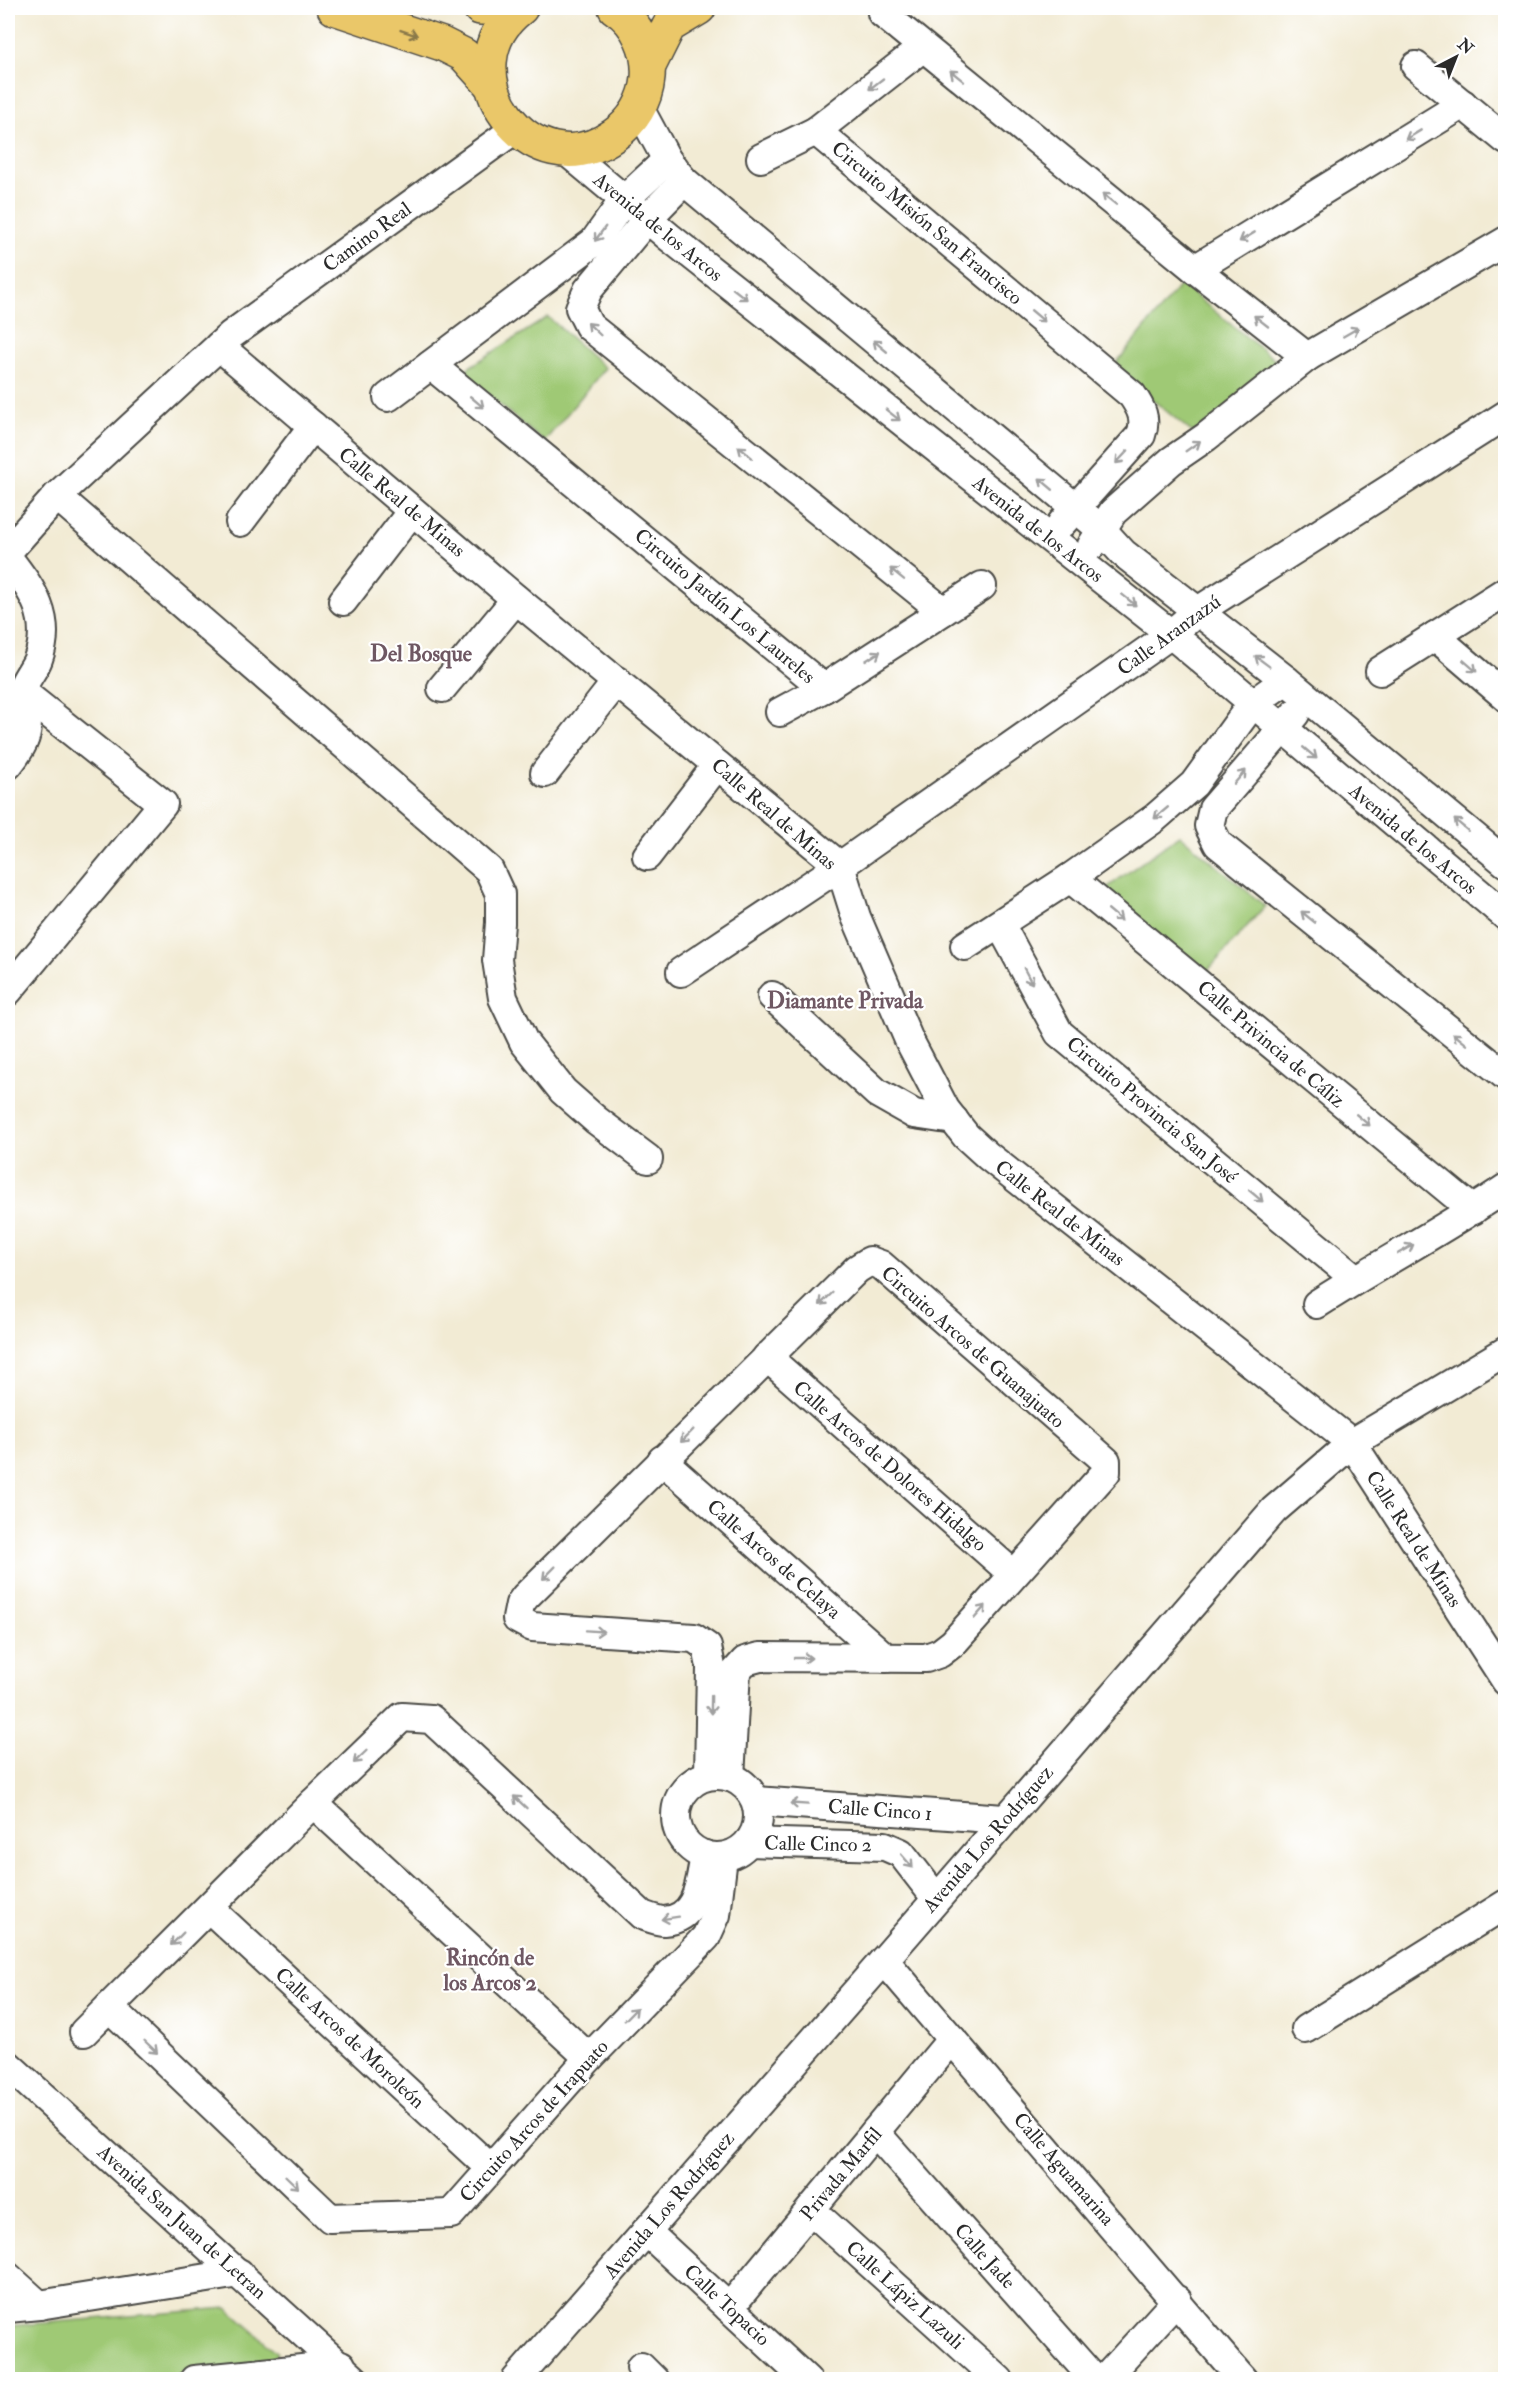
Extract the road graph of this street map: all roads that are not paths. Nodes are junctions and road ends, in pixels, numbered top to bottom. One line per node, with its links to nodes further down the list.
1 (334, 8): 10 (main road, one-way to 10)
2 (480, 8): 3 (main road)
3 (520, 8): 10 (main road)
4 (615, 8): 8 (main road)
5 (699, 8): 8 (main road)
6 (882, 13): 7 (street)
7 (922, 48): 14 (street, Circuito Misión San Francisco, one-way to 14); 22 (street, one-way to 7)
8 (649, 66): 12 (main road)
9 (1416, 66): 11 (street)
10 (491, 85): 13 (main road)
11 (1463, 104): 15 (street); 22 (street, one-way to 22)
12 (639, 108): 16 (main road); 18 (street, Avenida de los Arcos)
13 (515, 129): 16 (main road); 23 (street, Camino Real)
14 (816, 130): 17 (street); 30 (street, Circuito Misión San Francisco, one-way to 30)
15 (1506, 140)
16 (565, 150): 19 (street, Avenida de los Arcos)
17 (761, 158)
18 (675, 171): 19 (street); 20 (street); 30 (street, Avenida de los Arcos, one-way to 18)
19 (624, 200): 20 (street, Avenida de los Arcos); 25 (street, one-way to 25)
20 (647, 219): 34 (street, Avenida de los Arcos, one-way to 34); 42 (street, one-way to 20)
21 (1506, 241): 24 (street, one-way to 21)
22 (1195, 269): 24 (street, one-way to 22)
23 (219, 346): 28 (street, Calle Real de Minas); 29 (street, Camino Real)
24 (1307, 357): 33 (street, one-way to 24)
25 (431, 365): 26 (street); 50 (street, Circuito Jardín Los Laureles, one-way to 50)
26 (388, 397)
27 (1506, 415): 43 (street, Calle Aranzazú)
28 (313, 426): 31 (street, Calle Real de Minas); 32 (street)
29 (57, 496): 35 (street, Camino Real); 72 (street)
30 (1075, 508): 33 (street, Avenida de los Arcos); 34 (street, Circuito Misión San Francisco)
31 (412, 511): 40 (street, Calle Real de Minas); 41 (street)
32 (240, 522)
33 (1102, 530): 37 (street); 43 (street, Avenida de los Arcos)
34 (1050, 539): 37 (street, Avenida de los Arcos)
35 (8, 551)
36 (8, 558): 51 (street)
37 (1081, 562): 44 (street, Avenida de los Arcos, one-way to 44)
38 (982, 586): 42 (street, Circuito Jardín Los Laureles)
39 (1506, 591): 45 (street)
40 (516, 599): 48 (street, Calle Real de Minas); 49 (street)
41 (343, 601)
42 (943, 611): 50 (street, Circuito Jardín Los Laureles, one-way to 42)
43 (1198, 611): 44 (street, Calle Aranzazú); 47 (street, Avenida de los Arcos, one-way to 43)
44 (1171, 634): 54 (street, Avenida de los Arcos); 62 (street, Calle Aranzazú)
45 (1435, 636): 46 (street); 52 (street, one-way to 52)
46 (1380, 671)
47 (1286, 680): 53 (street, Avenida de los Arcos); 54 (street)
48 (617, 681): 58 (street, Calle Real de Minas); 59 (street)
49 (442, 688)
50 (824, 688): 55 (street)
51 (21, 691): 57 (street); 68 (street)
52 (1506, 697)
53 (1309, 698): 56 (street); 61 (street, Avenida de los Arcos, one-way to 53)
54 (1252, 704): 56 (street, Avenida de los Arcos); 63 (street, one-way to 63)
55 (780, 712)
56 (1282, 729): 64 (street, Avenida de los Arcos, one-way to 64); 70 (street, one-way to 56)
57 (12, 750)
58 (717, 765): 60 (street); 62 (street, Calle Real de Minas)
59 (545, 774)
60 (647, 856)
61 (1506, 863)
62 (840, 866): 67 (street, Calle Aranzazú); 71 (street, Calle Real de Minas)
63 (1070, 878): 65 (street); 74 (street, Calle Privincia de Cáliz, one-way to 74)
64 (1506, 916)
65 (1000, 924): 66 (street); 75 (street, Circuito Provincia San José, one-way to 75)
66 (965, 946)
67 (681, 972)
68 (8, 991)
69 (772, 996): 71 (street)
70 (1506, 1076)
71 (954, 1120): 79 (street, Calle Real de Minas)
72 (648, 1159)
73 (1506, 1188): 74 (street)
74 (1473, 1210): 75 (street, one-way to 74)
75 (1356, 1279): 76 (street)
76 (1317, 1304)
77 (1506, 1352): 79 (street, Avenida Los Rodríguez)
78 (767, 1358): 80 (street, Circuito Arcos de Guanajuato, one-way to 80); 81 (street, Calle Arcos de Dolores Hidalgo); 81 (street, Circuito Arcos de Guanajuato, one-way to 78)
79 (1352, 1443): 83 (street, Calle Real de Minas); 87 (street, Avenida Los Rodríguez)
80 (662, 1460): 82 (street, Calle Arcos de Celaya); 84 (street, Circuito Arcos de Guanajuato, one-way to 84)
81 (1013, 1574): 82 (street, Circuito Arcos de Guanajuato, one-way to 81)
82 (886, 1658): 84 (street, Circuito Arcos de Guanajuato, one-way to 82)
83 (1506, 1681)
84 (720, 1776): 85 (street); 89 (street)
85 (756, 1801): 87 (street, Calle Cinco 1, one-way to 85); 88 (street)
86 (313, 1803): 89 (street, one-way to 86); 92 (street); 98 (street)
87 (1004, 1819): 90 (street, Avenida Los Rodríguez)
88 (749, 1842): 89 (street); 90 (street, Calle Cinco 2, one-way to 90)
89 (714, 1856): 98 (street, Circuito Arcos de Irapuato, one-way to 89)
90 (936, 1898): 93 (street, Avenida Los Rodríguez)
91 (1506, 1904): 95 (street)
92 (209, 1908): 94 (street, one-way to 94); 101 (street, Calle Arcos de Moroleón)
93 (884, 1960): 97 (street, Calle Aguamarina); 103 (street, Avenida Los Rodríguez)
94 (109, 2007): 96 (street); 101 (street, Circuito Arcos de Irapuato, one-way to 101)
95 (1306, 2029)
96 (84, 2032)
97 (952, 2039): 100 (street, Privada Marfil); 106 (street, Calle Aguamarina)
98 (589, 2058): 101 (street, Circuito Arcos de Irapuato)
99 (8, 2065): 104 (street, Avenida San Juan de Letran)
100 (875, 2132): 102 (street, Privada Marfil); 115 (street, Calle Jade)
101 (490, 2168)
102 (811, 2210): 109 (street, Privada Marfil); 114 (street, Calle Lápiz Lazuli)
103 (646, 2231): 109 (street, Calle Topacio); 112 (street, Avenida Los Rodríguez)
104 (239, 2273): 107 (street); 110 (street, Avenida San Juan de Letran)
105 (8, 2277): 107 (street)
106 (1177, 2300): 116 (street); 117 (street, Calle Aguamarina)
107 (39, 2305): 108 (street)
108 (8, 2308)
109 (729, 2308): 113 (street, Calle Topacio)
110 (348, 2372): 111 (street)
111 (194, 2379)
112 (516, 2379)
113 (807, 2379)
114 (999, 2379)
115 (1095, 2379)
116 (1104, 2379)
117 (1243, 2379)

